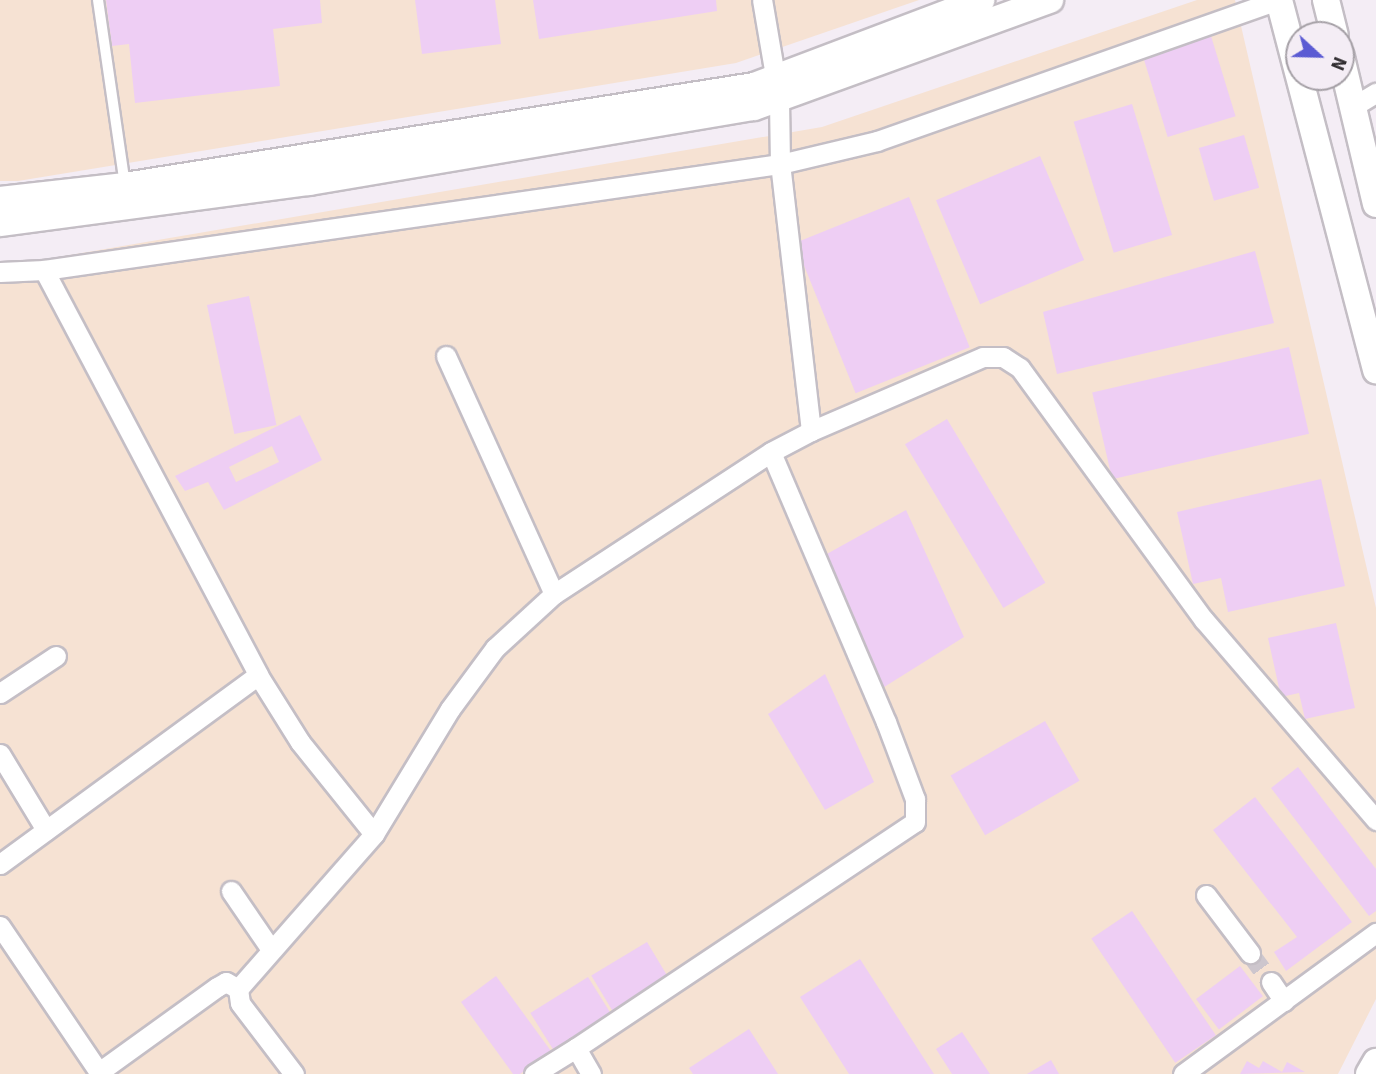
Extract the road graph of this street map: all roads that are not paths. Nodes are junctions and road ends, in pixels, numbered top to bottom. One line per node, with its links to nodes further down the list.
1 (98, 0): 12 (lane)
2 (762, 0): 9 (street)
3 (981, 0): 9 (street)
4 (1050, 0): 9 (street)
5 (1278, 0): 11 (street); 19 (street)
6 (1326, 0): 7 (street)
7 (1331, 21)
8 (1355, 82): 10 (street)
9 (777, 89): 11 (street); 12 (street); 15 (street)
10 (1365, 99): 14 (street)
11 (780, 164): 16 (street); 20 (street)
12 (125, 186): 13 (street)
13 (0, 200)
14 (1376, 204)
15 (0, 223)
16 (44, 270): 17 (street); 24 (street)
17 (0, 272)
18 (446, 356): 22 (street)
19 (1376, 371)
20 (811, 431): 21 (street); 27 (street)
21 (771, 452): 22 (street); 40 (street)
22 (554, 594): 29 (street)
23 (56, 656): 25 (street)
24 (258, 675): 28 (street); 29 (street)
25 (0, 693)
26 (0, 754): 28 (street)
27 (1376, 820)
28 (47, 831): 30 (street)
29 (374, 834): 35 (street)
30 (0, 864)
31 (231, 891): 35 (street)
32 (1206, 895): 36 (street)
33 (0, 926): 38 (street)
34 (1376, 933): 39 (street)
35 (270, 948): 38 (street)
36 (1251, 953)
37 (1271, 982): 39 (street)
38 (238, 989): 42 (street)
39 (1284, 1001): 45 (street)
40 (576, 1048): 43 (street); 44 (street)
41 (1376, 1062): 46 (street)
42 (294, 1074)
43 (534, 1074)
44 (591, 1074)
45 (1183, 1074)
46 (1369, 1074)

